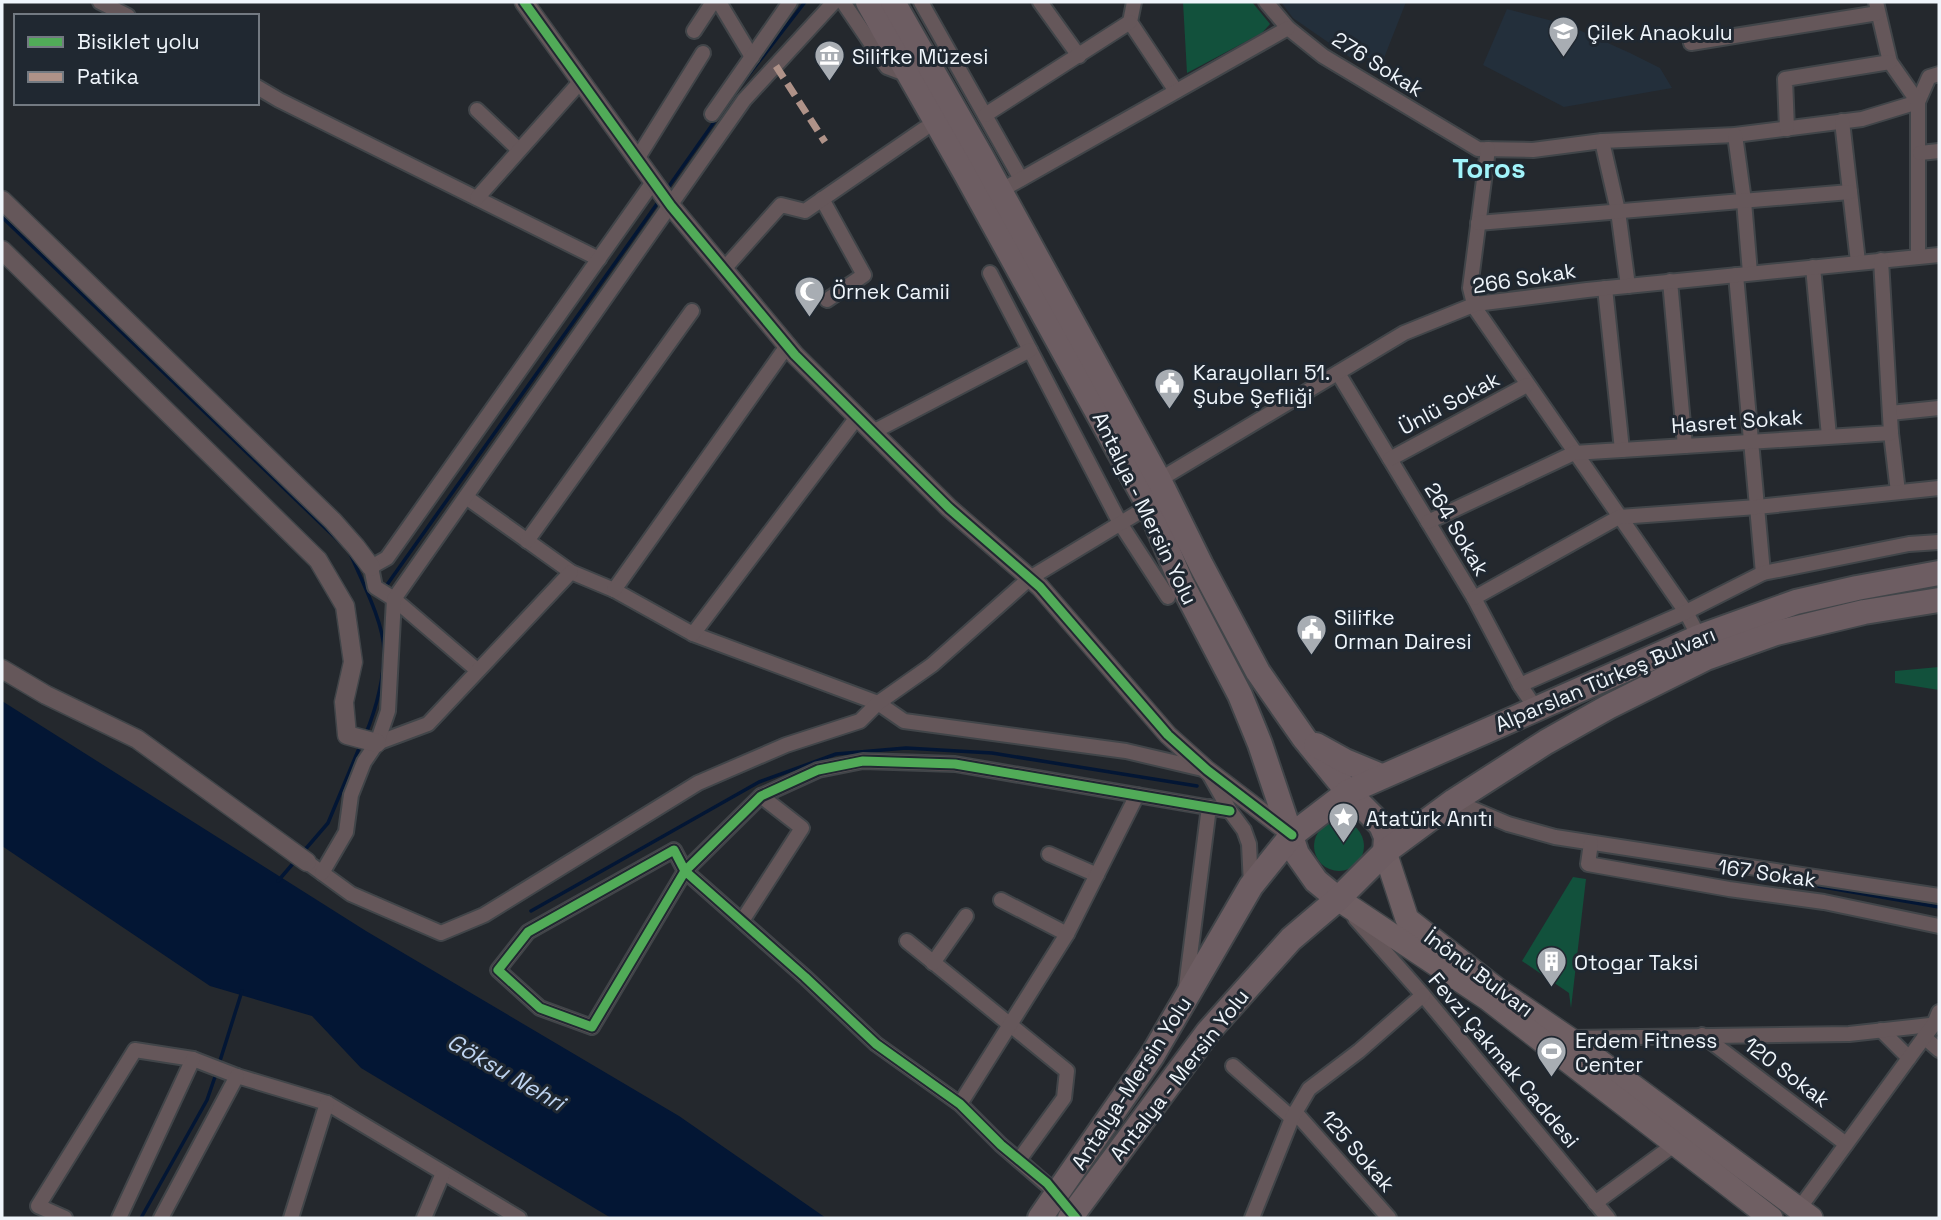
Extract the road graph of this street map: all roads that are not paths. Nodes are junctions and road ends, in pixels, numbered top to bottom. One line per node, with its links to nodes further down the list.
1 (100, 2): 15 (street)
2 (524, 2): 26 (street)
3 (713, 2): 18 (street)
4 (719, 2): 22 (street)
5 (790, 2): 22 (street)
6 (834, 2): 50 (street)
7 (843, 2): 25 (street)
8 (868, 2): 25 (highway, Antalya - Mersin Yolu)
9 (893, 2): 44 (highway, Antalya - Mersin Yolu)
10 (921, 2): 32 (street)
11 (1040, 2): 21 (street)
12 (1134, 2): 16 (street)
13 (1266, 2): 17 (street, 276 Sokak)
14 (1877, 7): 19 (street); 23 (street)
15 (124, 14)
16 (1130, 23): 21 (street); 28 (street)
17 (1288, 28): 28 (street); 38 (street, 276 Sokak)
18 (694, 31)
19 (1691, 43)
20 (703, 53): 42 (street)
21 (1079, 56): 32 (street)
22 (752, 57): 31 (street)
23 (1890, 62): 29 (street); 35 (street)
24 (1939, 74): 29 (street)
25 (909, 75): 88 (highway, Antalya - Mersin Yolu)
26 (581, 81): 39 (street); 42 (street)
27 (259, 88): 46 (street)
28 (1176, 91): 44 (street)
29 (1918, 102): 33 (street); 41 (street)
30 (477, 110): 39 (street)
31 (712, 114)
32 (985, 115): 44 (street)
33 (1842, 121): 35 (street); 45 (street)
34 (924, 129): 47 (street)
35 (1787, 129): 36 (street)
36 (1735, 135): 37 (street); 49 (street)
37 (1602, 141): 38 (street); 51 (street)
38 (1483, 149): 52 (street)
39 (519, 150): 46 (street)
40 (1939, 151): 41 (street)
41 (1920, 153): 55 (street)
42 (637, 159): 43 (street)
43 (653, 182): 50 (street); 56 (street)
44 (1011, 185): 84 (highway, Antalya - Mersin Yolu)
45 (1850, 192): 49 (street); 58 (street)
46 (477, 198): 56 (street)
47 (822, 199): 60 (street); 66 (street)
48 (2, 200): 95 (street)
49 (1744, 201): 51 (street); 62 (street)
50 (671, 206): 60 (street); 87 (street)
51 (1618, 211): 52 (street); 64 (street)
52 (1478, 223): 67 (street)
53 (2, 250): 114 (street)
54 (1939, 255): 55 (street, 266 Sokak)
55 (1918, 256): 57 (street, 266 Sokak)
56 (599, 259): 95 (street)
57 (1881, 260): 58 (street, 266 Sokak); 74 (street)
58 (1858, 262): 59 (street, 266 Sokak)
59 (1813, 267): 62 (street, 266 Sokak); 78 (street)
60 (724, 269): 69 (street)
61 (990, 273): 70 (street)
62 (1743, 274): 63 (street, 266 Sokak); 79 (street)
63 (1670, 281): 64 (street, 266 Sokak); 80 (street)
64 (1628, 286): 65 (street, 266 Sokak)
65 (1605, 288): 67 (street, 266 Sokak); 81 (street)
66 (827, 300)
67 (1474, 305): 71 (street, 266 Sokak); 72 (street)
68 (692, 311): 93 (street)
69 (788, 346): 75 (street); 100 (street)
70 (1030, 350): 76 (street); 92 (street)
71 (1338, 373): 83 (street, 264 Sokak); 84 (street, 266 Sokak)
72 (1527, 384): 82 (street); 83 (street, Ünlü Sokak)
73 (1939, 408): 74 (street)
74 (1890, 413): 77 (street)
75 (858, 416): 76 (street); 106 (street)
76 (873, 432): 99 (street)
77 (1891, 433): 78 (street, Hasret Sokak); 86 (street)
78 (1829, 436): 79 (street, Hasret Sokak)
79 (1751, 441): 80 (street, Hasret Sokak); 89 (street)
80 (1685, 446): 81 (street, Hasret Sokak)
81 (1622, 450): 82 (street, Hasret Sokak)
82 (1574, 453): 90 (street); 91 (street, Hasret Sokak)
83 (1390, 459): 91 (street, 264 Sokak)
84 (1159, 480): 113 (highway, Antalya - Mersin Yolu)
85 (1939, 488): 86 (street)
86 (1898, 492): 89 (street)
87 (466, 497): 93 (street); 103 (street)
88 (1149, 506): 92 (street); 123 (highway, Antalya - Mersin Yolu)
89 (1757, 507): 90 (street); 97 (street)
90 (1619, 517): 102 (street); 105 (street)
91 (1428, 522): 102 (street, 264 Sokak)
92 (1120, 523): 99 (street); 101 (street)
93 (527, 541): 96 (street)
94 (1939, 542): 97 (street)
95 (370, 567): 103 (street)
96 (571, 572): 100 (street); 109 (street)
97 (1763, 573): 105 (street)
98 (1939, 573): 107 (highway, Alparslan Türkeş Bulvarı)
99 (1030, 578): 111 (street); 115 (street)
100 (614, 590): 106 (street)
101 (1168, 597)
102 (1474, 598): 110 (street, 264 Sokak)
103 (394, 599): 109 (street); 114 (street)
104 (1939, 600): 120 (highway, Alparslan Türkeş Bulvarı)
105 (1686, 612): 107 (street); 110 (street)
106 (693, 634): 111 (street)
107 (1699, 636): 112 (highway, Alparslan Türkeş Bulvarı)
108 (2, 669): 127 (street)
109 (477, 670): 114 (street)
110 (1520, 685): 112 (street, 264 Sokak)
111 (878, 704): 115 (street); 129 (street)
112 (1536, 709): 116 (highway, Alparslan Türkeş Bulvarı)
113 (1304, 738): 116 (highway); 117 (highway, Antalya - Mersin Yolu)
114 (377, 743): 129 (street)
115 (1207, 770): 122 (street); 123 (street)
116 (1381, 776): 117 (highway, Alparslan Türkeş Bulvarı)
117 (1348, 792): 123 (highway, Alparslan Türkeş Bulvarı); 125 (highway)
118 (1138, 795): 119 (street); 121 (street); 130 (street)
119 (761, 796): 128 (street); 136 (street)
120 (1454, 800): 124 (street); 125 (highway, Alparslan Türkeş Bulvarı)
121 (1209, 807): 122 (street); 141 (street)
122 (1230, 811): 131 (street)
123 (1292, 835): 131 (highway, Antalya - Mersin Yolu); 133 (highway)
124 (1591, 843): 132 (street); 137 (street, 167 Sokak)
125 (1385, 852): 133 (highway, Antalya - Mersin Yolu); 148 (main road, İnönü Bulvarı)
126 (1049, 855): 130 (street)
127 (307, 862): 129 (street)
128 (685, 871): 128 (street); 136 (street)
129 (322, 873)
130 (1097, 875): 138 (street)
131 (1251, 886): 141 (highway, Antalya - Mersin Yolu)
132 (1939, 896)
133 (1338, 899): 142 (street, Fevzi Çakmak Caddesi); 157 (main road, İnönü Bulvarı); 171 (highway, Antalya - Mersin Yolu)
134 (1001, 900): 138 (street)
135 (966, 916): 140 (street)
136 (742, 921): 155 (street)
137 (1939, 926)
138 (1067, 934): 144 (street)
139 (907, 941): 140 (street)
140 (933, 963): 144 (street)
141 (1190, 992): 170 (highway, Antalya-Mersin Yolu)
142 (1423, 995): 156 (street); 162 (street, Fevzi Çakmak Caddesi)
143 (1937, 1020): 145 (street); 147 (street)
144 (1011, 1027): 155 (street); 159 (street)
145 (1881, 1030): 146 (street); 150 (street)
146 (1702, 1035): 148 (street); 158 (street, 120 Sokak)
147 (1924, 1037): 149 (street); 150 (street)
148 (1568, 1038): 163 (main road, İnönü Bulvarı)
149 (1939, 1050)
150 (1909, 1058): 158 (street)
151 (192, 1059): 153 (street); 164 (street); 165 (street)
152 (1233, 1066): 156 (street, 125 Sokak)
153 (236, 1076): 154 (street); 166 (street)
154 (327, 1103): 160 (street); 167 (street)
155 (960, 1104): 159 (street)
156 (1294, 1115): 172 (street); 173 (street, 125 Sokak)
157 (1675, 1144): 162 (street); 175 (main road, İnönü Bulvarı)
158 (1846, 1144): 163 (street)
159 (1019, 1160): 161 (street)
160 (443, 1173): 168 (street); 169 (street)
161 (1052, 1189)
162 (1595, 1203): 174 (street, Fevzi Çakmak Caddesi)
163 (1800, 1215)
164 (65, 1218)
165 (119, 1218)
166 (161, 1218)
167 (291, 1218)
168 (424, 1218)
169 (519, 1218)
170 (1040, 1218)
171 (1070, 1218)
172 (1252, 1218)
173 (1390, 1218)
174 (1608, 1218)
175 (1771, 1218)

